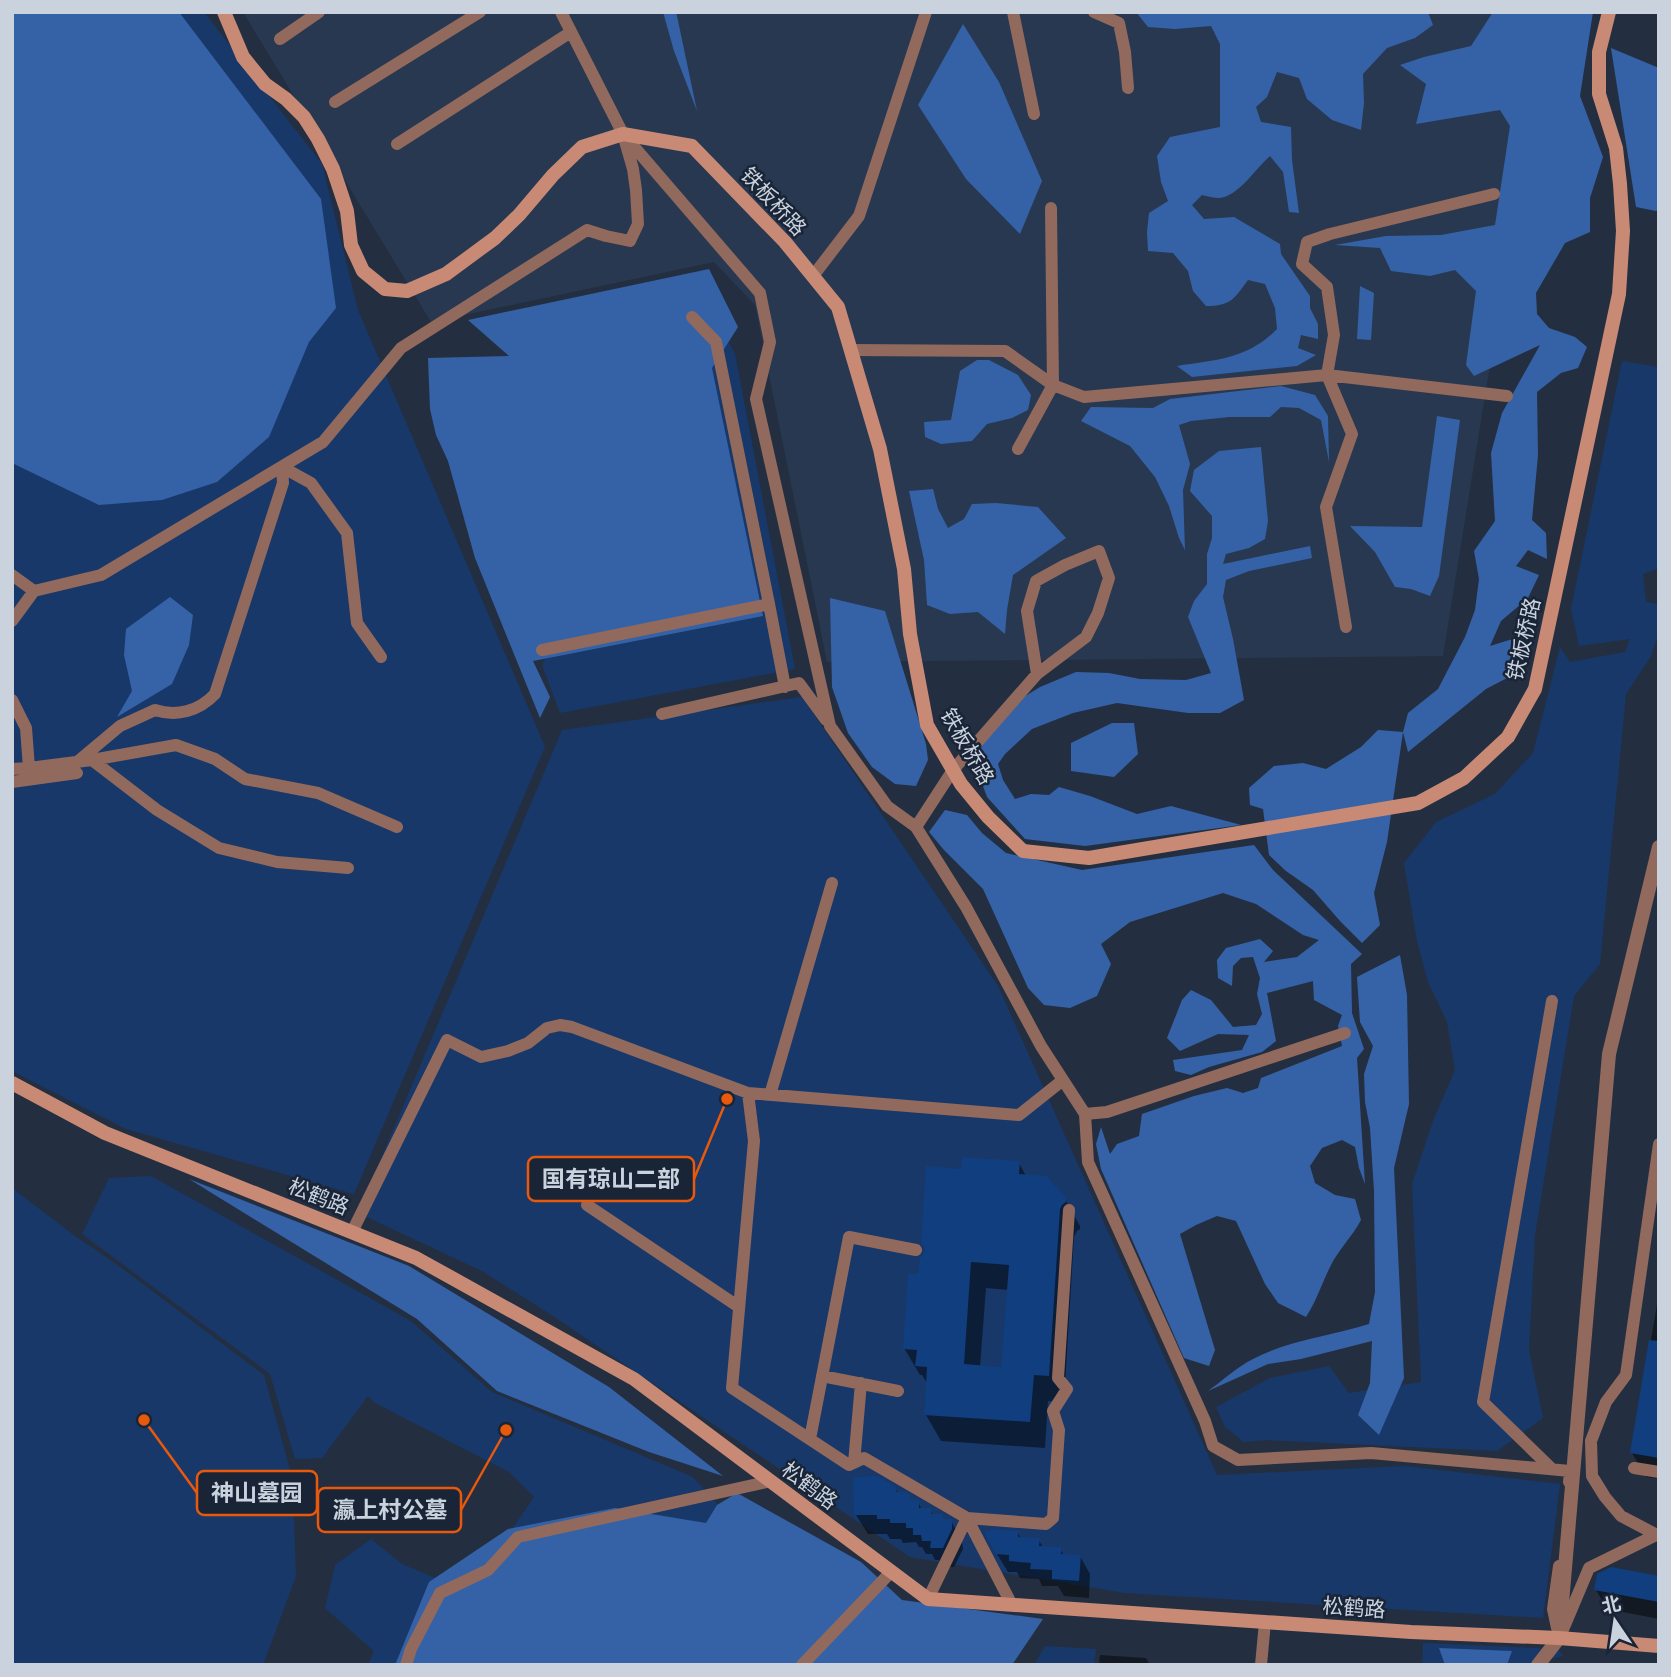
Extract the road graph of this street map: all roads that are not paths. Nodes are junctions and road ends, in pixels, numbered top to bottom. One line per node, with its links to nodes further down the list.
1 (224, 12): 14 (street, 铁板桥路)
2 (319, 12): 10 (lane)
3 (480, 12): 12 (lane)
4 (561, 12): 9 (lane)
5 (926, 12): 18 (lane)
6 (1013, 12): 13 (lane)
7 (1094, 12): 11 (lane)
8 (1609, 12): 42 (street, 铁板桥路)
9 (571, 32): 14 (lane); 15 (lane)
10 (280, 39)
11 (1128, 88)
12 (335, 102)
13 (1034, 114)
14 (623, 134): 18 (street, 铁板桥路); 25 (lane); 37 (lane)
15 (397, 144)
16 (1494, 194): 21 (lane)
17 (1051, 208): 22 (lane)
18 (813, 276): 20 (street, 铁板桥路)
19 (692, 317): 28 (lane)
20 (851, 350): 22 (lane); 42 (street, 铁板桥路)
21 (1327, 375): 22 (lane); 23 (lane); 30 (lane)
22 (1052, 385): 24 (lane)
23 (1507, 396)
24 (1018, 449)
25 (282, 467): 27 (lane); 32 (lane); 40 (lane)
26 (12, 575): 27 (lane)
27 (34, 591): 29 (lane)
28 (769, 604): 31 (lane); 34 (lane)
29 (12, 621)
30 (1346, 627)
31 (542, 650)
32 (382, 656)
33 (1037, 674): 33 (lane); 42 (lane)
34 (785, 687): 36 (lane); 37 (lane)
35 (12, 700): 39 (lane)
36 (662, 714)
37 (830, 726): 45 (lane)
38 (92, 760): 40 (lane); 44 (lane); 47 (lane)
39 (29, 768): 40 (lane); 41 (lane)
40 (77, 768): 43 (lane)
41 (12, 769)
42 (953, 770): 45 (lane)
43 (12, 782)
44 (397, 827)
45 (916, 827): 51 (lane)
46 (1659, 847): 77 (street)
47 (348, 868)
48 (832, 883): 54 (lane)
49 (1552, 1001): 67 (lane)
50 (1345, 1032): 55 (lane)
51 (1063, 1080): 54 (lane); 55 (lane)
52 (12, 1083): 59 (street, 松鹤路)
53 (748, 1093): 54 (lane); 59 (lane); 61 (lane)
54 (770, 1095)
55 (1085, 1114): 67 (lane)
56 (1659, 1144): 72 (lane)
57 (587, 1205): 61 (lane)
58 (1069, 1210): 71 (lane)
59 (352, 1232): 70 (street, 松鹤路)
60 (916, 1250): 62 (lane)
61 (739, 1307): 65 (lane)
62 (822, 1376): 63 (lane); 65 (lane)
63 (861, 1383): 64 (lane); 66 (lane)
64 (898, 1391)
65 (810, 1439): 66 (lane)
66 (854, 1463): 71 (lane)
67 (1551, 1468): 77 (lane)
68 (1634, 1468): 69 (lane)
69 (1659, 1472)
70 (771, 1481): 73 (street, 松鹤路); 79 (lane)
71 (967, 1518): 74 (lane); 75 (lane)
72 (1657, 1536): 77 (lane)
73 (891, 1572): 74 (street, 松鹤路); 80 (lane)
74 (928, 1599): 75 (street, 松鹤路)
75 (1012, 1605): 76 (street, 松鹤路)
76 (1265, 1622): 77 (street, 松鹤路); 81 (lane)
77 (1559, 1639): 78 (street, 松鹤路); 82 (street)
78 (1659, 1646)
79 (406, 1665)
80 (802, 1665)
81 (1261, 1665)
82 (1538, 1665)

